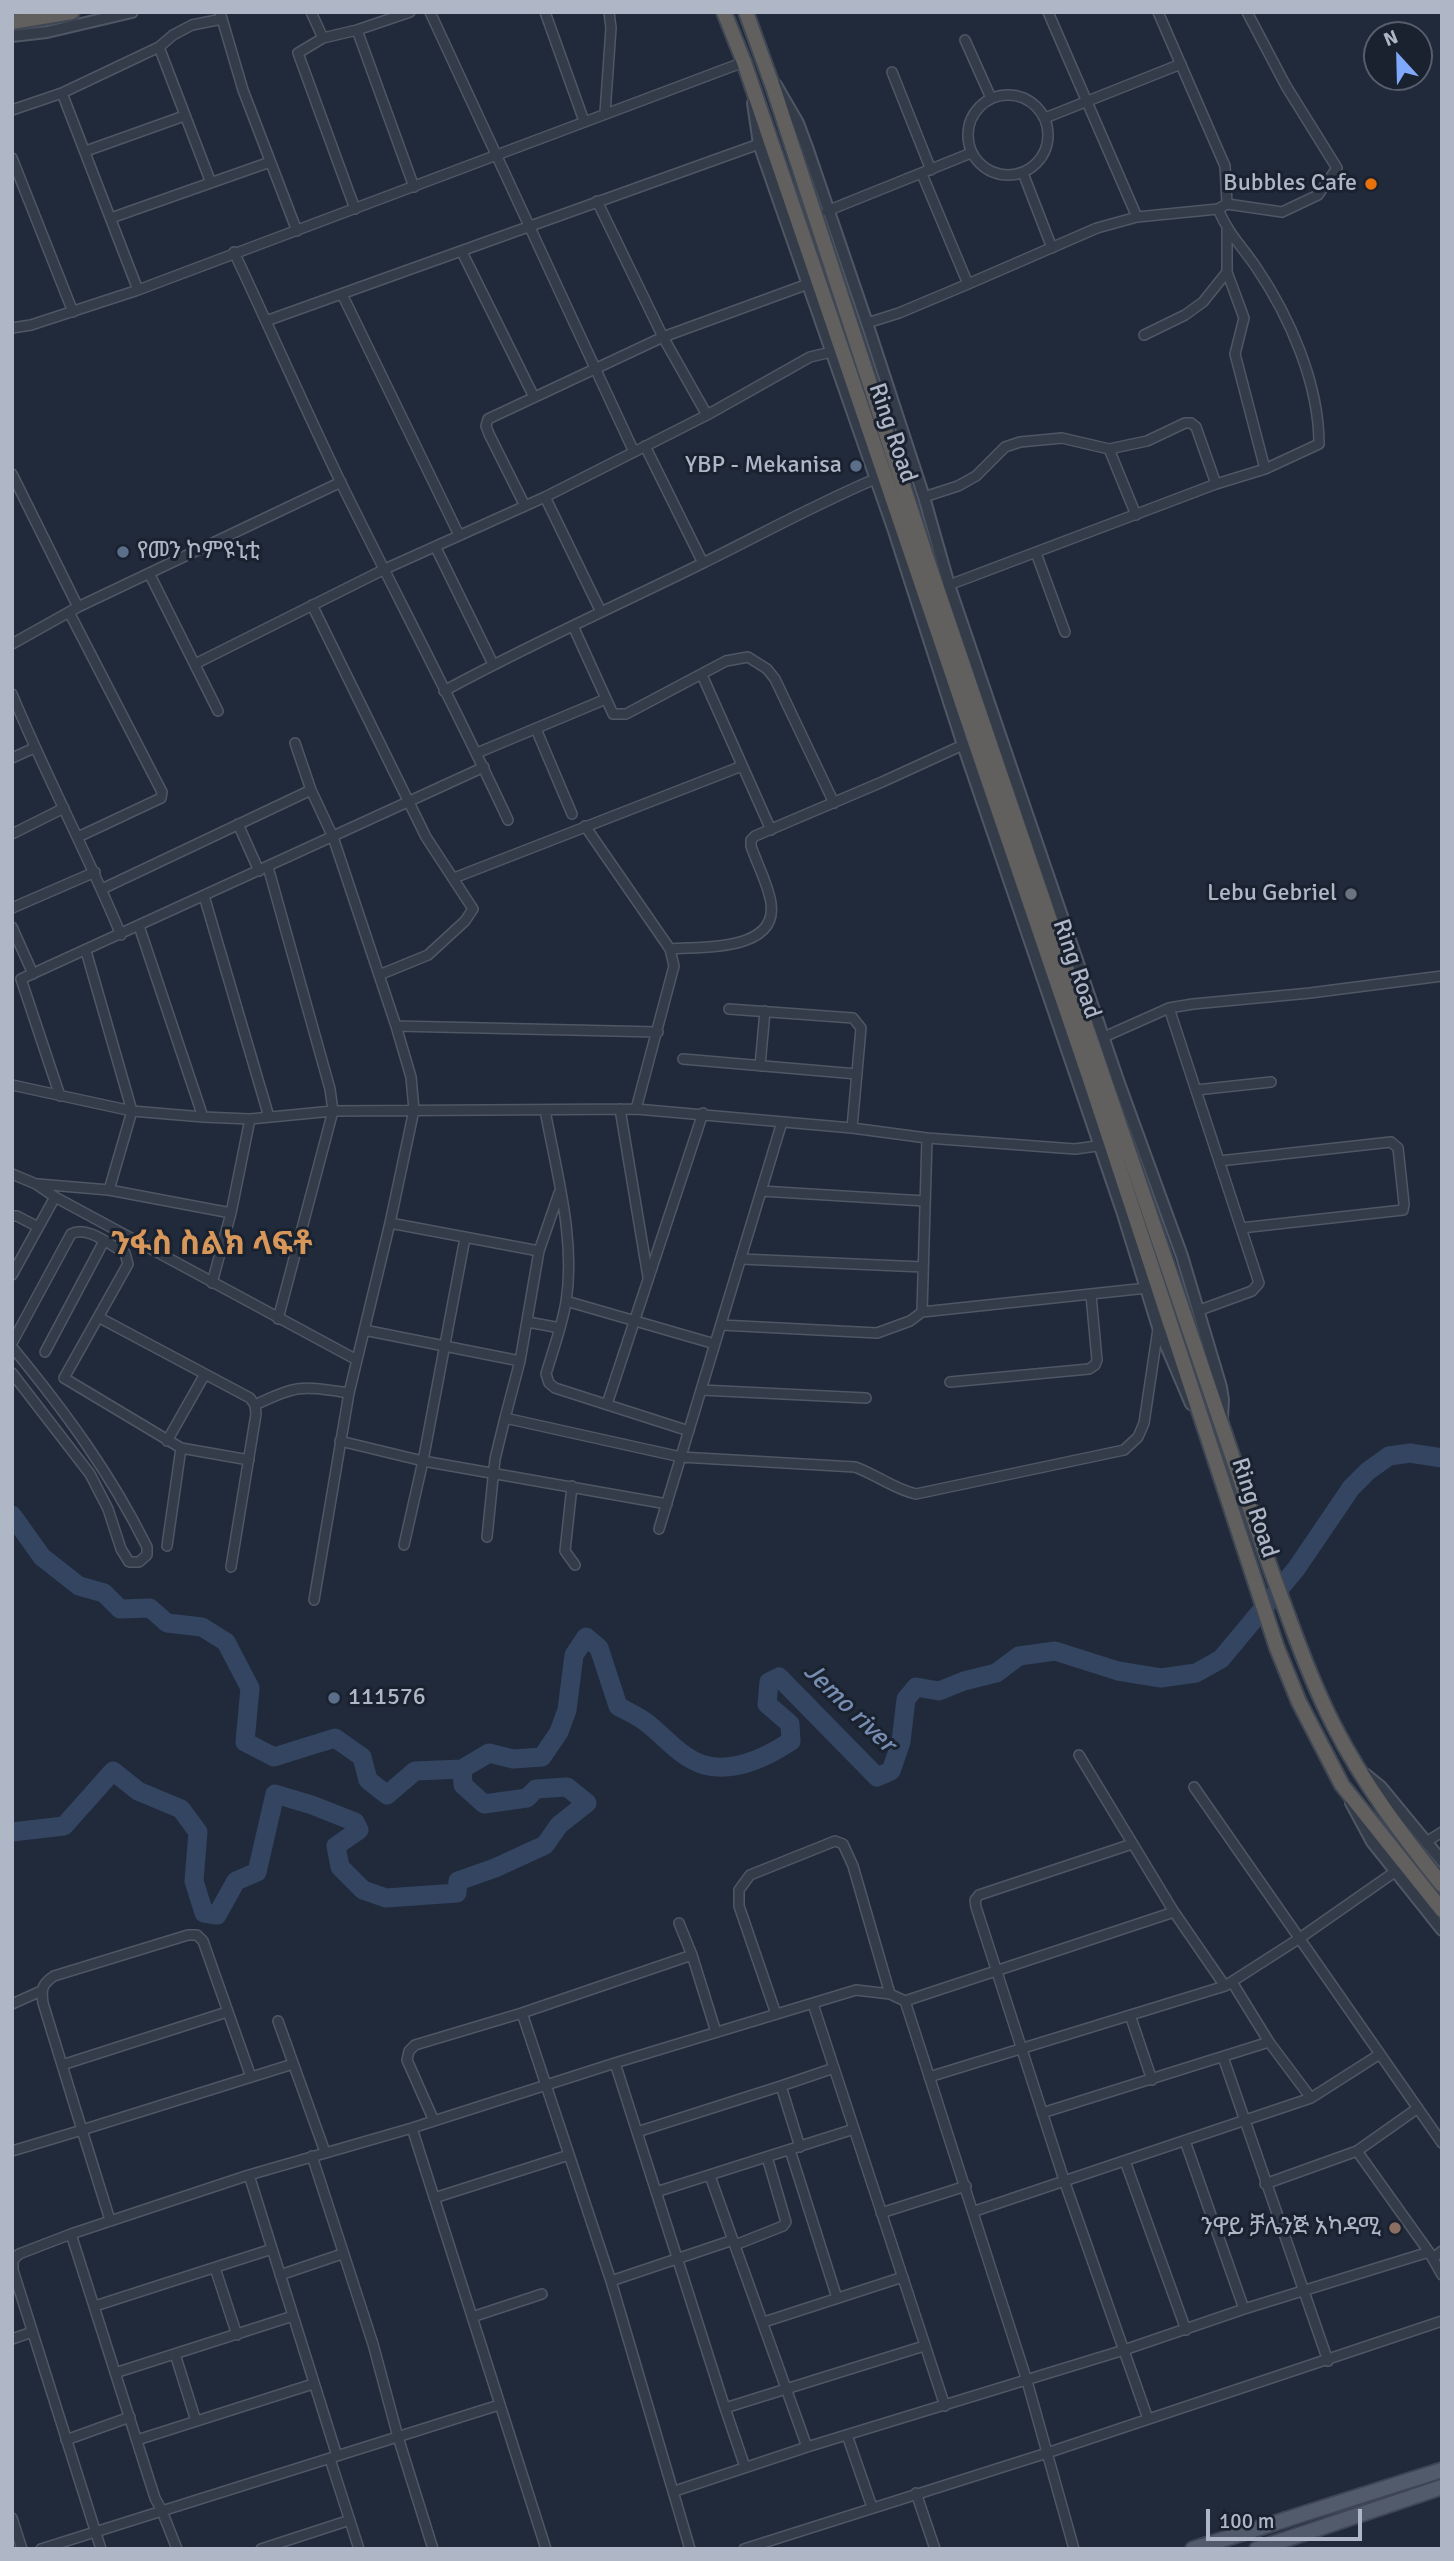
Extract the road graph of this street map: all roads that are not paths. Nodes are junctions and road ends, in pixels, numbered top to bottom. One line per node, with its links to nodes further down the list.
1 (72, 12): 14 (highway)
2 (132, 12): 16 (street)
3 (311, 12): 17 (street)
4 (410, 12): 15 (street)
5 (430, 12): 36 (street)
6 (545, 12): 32 (street)
7 (609, 12): 29 (street)
8 (724, 12): 20 (highway, Ring Road)
9 (746, 12): 22 (highway, Ring Road)
10 (1048, 12): 27 (street)
11 (1158, 12): 21 (street)
12 (1247, 12): 44 (street)
13 (221, 16): 19 (street); 38 (street)
14 (12, 22)
15 (356, 30): 17 (street); 42 (street)
16 (12, 36)
17 (323, 38): 45 (street)
18 (965, 40): 26 (street)
19 (159, 47): 25 (street); 30 (street)
20 (744, 62): 24 (highway, Ring Road); 29 (street)
21 (1181, 64): 27 (street); 44 (street)
22 (767, 69): 46 (street); 164 (highway, Ring Road)
23 (892, 72): 39 (street)
24 (751, 83): 33 (street); 164 (highway, Ring Road)
25 (62, 93): 28 (street); 34 (street)
26 (991, 98): 31 (street); 35 (street)
27 (1088, 102): 31 (street); 47 (street)
28 (12, 110)
29 (605, 113): 32 (street)
30 (184, 116): 34 (street); 41 (street)
31 (1045, 118): 40 (street)
32 (584, 121): 36 (street)
33 (759, 144): 43 (street); 56 (street)
34 (86, 150): 48 (street)
35 (971, 153): 39 (street); 40 (street)
36 (496, 156): 42 (street); 49 (street)
37 (12, 158): 60 (street)
38 (270, 162): 41 (street); 51 (street)
39 (926, 172): 46 (street); 57 (street)
40 (1023, 173): 52 (street)
41 (211, 183): 48 (street)
42 (414, 187): 45 (street)
43 (597, 201): 49 (street); 65 (street)
44 (1223, 206): 47 (street); 50 (street)
45 (355, 209): 51 (street)
46 (827, 211): 62 (street)
47 (1137, 217): 52 (street)
48 (111, 218): 58 (street)
49 (529, 225): 54 (street); 67 (street)
50 (1227, 229): 55 (street); 73 (street)
51 (297, 231): 53 (street)
52 (1052, 248): 57 (street)
53 (234, 252): 58 (street); 61 (street)
54 (461, 252): 59 (street); 68 (street)
55 (1227, 272): 64 (street); 73 (street)
56 (808, 284): 65 (street); 66 (street)
57 (968, 284): 62 (street)
58 (138, 290): 60 (street)
59 (342, 294): 61 (street); 82 (street)
60 (73, 312): 63 (street)
61 (267, 321): 76 (street)
62 (867, 323): 79 (street)
63 (12, 328)
64 (1144, 335)
65 (663, 337): 67 (street); 69 (street)
66 (831, 352): 69 (street); 75 (street)
67 (596, 369): 68 (street); 72 (street)
68 (534, 397): 80 (street)
69 (707, 415): 70 (street)
70 (645, 446): 72 (street); 85 (street)
71 (1109, 449): 77 (street); 79 (street); 81 (street)
72 (634, 452): 78 (street)
73 (1265, 469): 77 (street)
74 (12, 474): 90 (street)
75 (875, 479): 85 (street); 105 (street)
76 (341, 482): 86 (street); 87 (street)
77 (1216, 484): 81 (street)
78 (545, 497): 80 (street); 92 (street)
79 (924, 497): 88 (street)
80 (525, 506): 82 (street)
81 (1136, 515): 84 (street)
82 (459, 536): 83 (street)
83 (436, 548): 86 (street); 97 (street)
84 (1036, 553): 88 (street); 94 (street)
85 (703, 563): 92 (street)
86 (385, 569): 89 (street); 99 (street)
87 (149, 573): 90 (street); 96 (street)
88 (950, 585): 143 (street)
89 (312, 606): 96 (street); 112 (street)
90 (78, 607): 91 (street)
91 (69, 612): 95 (street); 121 (street)
92 (601, 612): 93 (street)
93 (573, 626): 97 (street); 101 (street)
94 (1065, 632)
95 (12, 644)
96 (195, 664): 102 (street)
97 (493, 664): 99 (street)
98 (702, 675): 101 (street); 109 (street); 113 (street)
99 (444, 691): 107 (street)
100 (12, 694): 106 (street)
101 (606, 699): 103 (street)
102 (218, 711)
103 (536, 729): 107 (street); 115 (street)
104 (295, 743): 111 (street)
105 (962, 745): 113 (street); 164 (street)
106 (34, 748): 108 (street); 114 (street)
107 (477, 753): 110 (street)
108 (12, 758)
109 (742, 766): 118 (street); 119 (street)
110 (484, 767): 112 (street); 116 (street)
111 (311, 790): 117 (street); 122 (street)
112 (409, 802): 122 (street); 125 (street)
113 (834, 803): 119 (street)
114 (64, 808): 120 (street); 121 (street)
115 (572, 814)
116 (508, 820)
117 (238, 824): 123 (street); 126 (street)
118 (585, 826): 125 (street); 132 (street)
119 (771, 830): 132 (street)
120 (12, 834)
121 (78, 837): 124 (street)
122 (333, 837): 123 (street); 135 (street)
123 (263, 869): 127 (street); 156 (street)
124 (95, 872): 126 (street); 128 (street)
125 (454, 878): 135 (street)
126 (102, 889): 131 (street)
127 (204, 896): 129 (street); 159 (street)
128 (12, 908)
129 (139, 926): 131 (street); 158 (street)
130 (12, 927): 134 (street)
131 (121, 934): 133 (street)
132 (670, 949): 142 (street)
133 (86, 951): 134 (street); 155 (street)
134 (33, 974): 137 (street)
135 (379, 975): 141 (street)
136 (1442, 976): 138 (street)
137 (17, 981): 150 (street)
138 (1169, 1008): 143 (street); 149 (street)
139 (729, 1009): 140 (street)
140 (765, 1011): 145 (street); 146 (street)
141 (396, 1026): 142 (street); 153 (street)
142 (658, 1032): 152 (street)
143 (1104, 1037): 164 (street)
144 (684, 1059): 145 (street)
145 (760, 1066): 146 (street)
146 (857, 1074): 162 (street)
147 (1271, 1082): 149 (street)
148 (12, 1085): 150 (street)
149 (1196, 1090): 165 (street)
150 (60, 1096): 155 (street)
151 (620, 1109): 152 (street); 154 (street); 184 (street)
152 (636, 1109): 157 (street)
153 (414, 1110): 154 (street); 156 (street); 175 (street)
154 (545, 1110): 170 (street)
155 (132, 1111): 158 (street); 168 (street)
156 (333, 1111): 159 (street); 192 (street)
157 (703, 1114): 161 (street); 184 (street)
158 (203, 1117): 160 (street)
159 (269, 1117): 160 (street)
160 (250, 1119): 173 (street)
161 (782, 1122): 162 (street); 169 (street)
162 (852, 1128): 163 (street)
163 (928, 1138): 164 (street); 172 (street)
164 (1118, 1140): 186 (street); 189 (street); 214 (highway, Ring Road); 215 (highway, Ring Road)
165 (1219, 1161): 177 (street); 177 (street)
166 (12, 1174): 167 (street)
167 (36, 1184): 168 (street); 171 (street)
168 (109, 1190): 173 (street)
169 (761, 1191): 172 (street); 181 (street)
170 (559, 1193): 180 (street); 188 (street)
171 (55, 1197): 176 (street); 185 (street)
172 (925, 1201): 182 (street)
173 (231, 1213): 185 (street)
174 (12, 1216): 176 (street)
175 (390, 1223): 178 (street); 198 (street)
176 (38, 1227): 183 (street)
177 (1241, 1228): 189 (street)
178 (465, 1238): 180 (street); 201 (street)
179 (104, 1241): 191 (street); 200 (street); 202 (street)
180 (539, 1251): 194 (street)
181 (741, 1259): 182 (street); 195 (street)
182 (923, 1267): 190 (street)
183 (12, 1275)
184 (649, 1278): 193 (street)
185 (212, 1283): 192 (street)
186 (1147, 1289): 187 (street); 196 (street)
187 (1091, 1295): 190 (street); 207 (street)
188 (566, 1301): 193 (street); 197 (street)
189 (1200, 1310): 214 (street)
190 (922, 1312): 195 (street)
191 (100, 1318): 206 (street); 217 (street)
192 (278, 1319): 203 (street)
193 (635, 1321): 199 (street); 211 (street)
194 (528, 1322): 197 (street); 204 (street)
195 (721, 1325): 199 (street)
196 (1158, 1327): 215 (street); 220 (street)
197 (560, 1328): 211 (street)
198 (364, 1329): 201 (street); 203 (street)
199 (715, 1344): 208 (street)
200 (12, 1345): 205 (street)
201 (445, 1346): 204 (street); 222 (street)
202 (45, 1352)
203 (357, 1360): 209 (street)
204 (520, 1361): 213 (street)
205 (12, 1373)
206 (205, 1374): 212 (street); 217 (street)
207 (950, 1382)
208 (701, 1390): 210 (street); 216 (street)
209 (349, 1393): 212 (street); 218 (street)
210 (866, 1398)
211 (607, 1404): 216 (street)
212 (255, 1405): 221 (street)
213 (505, 1418): 220 (street); 223 (street)
214 (1221, 1424): 234 (highway, Ring Road)
215 (1204, 1426): 235 (highway, Ring Road)
216 (688, 1431): 220 (street)
217 (167, 1441): 219 (street)
218 (341, 1441): 222 (street); 232 (street)
219 (181, 1448): 221 (street); 229 (street)
220 (681, 1457): 225 (street)
221 (249, 1460): 231 (street)
222 (423, 1461): 223 (street); 228 (street)
223 (494, 1474): 224 (street); 227 (street)
224 (572, 1486): 225 (street); 230 (street)
225 (667, 1504): 226 (street)
226 (659, 1529)
227 (487, 1537)
228 (404, 1545)
229 (167, 1546)
230 (575, 1565)
231 (231, 1567)
232 (314, 1600)
233 (1079, 1755): 239 (street)
234 (1358, 1768): 238 (street); 242 (highway, Ring Road)
235 (1342, 1785): 241 (street); 243 (highway, Ring Road)
236 (1194, 1787): 247 (street)
237 (1442, 1832): 238 (street)
238 (1426, 1842): 240 (street)
239 (1132, 1844): 244 (street); 249 (street)
240 (1442, 1861)
241 (1396, 1871): 246 (street); 247 (street)
242 (1442, 1885)
243 (1442, 1910)
244 (1174, 1912): 249 (street); 250 (street)
245 (679, 1923): 248 (street)
246 (1442, 1930)
247 (1300, 1938): 250 (street); 264 (street)
248 (692, 1955): 257 (street); 261 (street)
249 (995, 1971): 253 (street); 263 (street)
250 (1229, 1984): 259 (street); 262 (street)
251 (41, 1991): 254 (street); 256 (street); 268 (street)
252 (890, 1994): 253 (street); 255 (street); 258 (street)
253 (905, 2001): 271 (street)
254 (12, 2004)
255 (813, 2004): 258 (street); 269 (street)
256 (227, 2012): 268 (street); 270 (street)
257 (522, 2012): 273 (street); 278 (street)
258 (776, 2014): 261 (street)
259 (1130, 2015): 263 (street); 272 (street)
260 (278, 2021): 267 (street)
261 (716, 2032): 266 (street)
262 (1269, 2042): 265 (street); 275 (street)
263 (1021, 2048): 271 (street); 277 (street)
264 (1380, 2054): 275 (street); 276 (street)
265 (1223, 2057): 272 (street); 279 (street)
266 (615, 2063): 273 (street); 283 (street)
267 (293, 2064): 270 (street); 290 (street)
268 (62, 2066): 282 (street)
269 (834, 2068): 274 (street); 281 (street)
270 (251, 2077): 282 (street)
271 (929, 2077): 299 (street)
272 (1152, 2080): 277 (street)
273 (547, 2086): 278 (street); 291 (street)
274 (781, 2086): 283 (street); 286 (street)
275 (1311, 2098): 279 (street)
276 (1418, 2108): 285 (street); 289 (street)
277 (1042, 2113): 297 (street)
278 (434, 2121): 280 (street)
279 (1244, 2122): 284 (street); 298 (street)
280 (412, 2128): 290 (street); 301 (street)
281 (854, 2129): 286 (street); 303 (street)
282 (82, 2130): 287 (street); 304 (street)
283 (637, 2132): 300 (street)
284 (1185, 2141): 294 (street); 322 (street)
285 (1442, 2143)
286 (800, 2147): 288 (street)
287 (13, 2150)
288 (790, 2150): 293 (street); 320 (street)
289 (1357, 2151): 298 (street); 310 (street)
290 (325, 2152): 292 (street)
291 (569, 2155): 301 (street); 317 (street)
292 (312, 2156): 295 (street); 309 (street)
293 (767, 2157): 296 (street); 306 (street)
294 (1125, 2161): 297 (street); 327 (street)
295 (249, 2175): 304 (street); 307 (street)
296 (710, 2176): 300 (street); 306 (street)
297 (1065, 2183): 302 (street); 332 (street)
298 (1265, 2185): 318 (street)
299 (966, 2186): 302 (street); 303 (street)
300 (656, 2192): 311 (street)
301 (434, 2198): 324 (street)
302 (975, 2211): 336 (street)
303 (881, 2213): 316 (street)
304 (110, 2220): 305 (street)
305 (71, 2234): 312 (street); 321 (street)
306 (734, 2242): 311 (street); 326 (street)
307 (272, 2249): 313 (street); 314 (street)
308 (1442, 2251): 310 (street)
309 (342, 2254): 314 (street); 346 (street)
310 (1431, 2255): 315 (street); 318 (street)
311 (676, 2258): 317 (street); 341 (street)
312 (13, 2261): 328 (street)
313 (215, 2268): 321 (street); 329 (street)
314 (280, 2275): 323 (street)
315 (1442, 2275)
316 (903, 2277): 320 (street); 331 (street)
317 (611, 2281): 355 (street)
318 (1303, 2291): 322 (street); 334 (street)
319 (542, 2294): 324 (street)
320 (837, 2298): 326 (street)
321 (95, 2306): 335 (street)
322 (1244, 2309): 327 (street)
323 (293, 2316): 329 (street); 337 (street)
324 (472, 2317): 339 (street)
325 (1442, 2321): 334 (street)
326 (764, 2322): 338 (street)
327 (1185, 2330): 332 (street)
328 (32, 2332): 330 (street); 347 (street)
329 (237, 2334): 333 (street)
330 (12, 2339)
331 (924, 2346): 338 (street); 340 (street)
332 (1124, 2350): 336 (street); 343 (street)
333 (175, 2354): 335 (street); 344 (street)
334 (1328, 2361): 343 (street)
335 (116, 2373): 342 (street)
336 (1027, 2381): 340 (street); 350 (street)
337 (313, 2384): 344 (street); 351 (street)
338 (788, 2388): 341 (street); 349 (street)
339 (499, 2405): 346 (street); 369 (street)
340 (945, 2406): 345 (street)
341 (725, 2408): 352 (street)
342 (130, 2417): 347 (street); 348 (street)
343 (1147, 2419): 350 (street)
344 (196, 2421): 348 (street)
345 (848, 2435): 349 (street); 357 (street)
346 (398, 2437): 351 (street); 368 (street)
347 (66, 2440): 361 (street)
348 (137, 2440): 358 (street)
349 (807, 2447): 352 (street)
350 (1047, 2454): 356 (street); 373 (street)
351 (333, 2457): 358 (street); 360 (street)
352 (746, 2467): 355 (street)
353 (1442, 2470): 374 (main road)
354 (1442, 2487): 375 (main road)
355 (675, 2491): 370 (street)
356 (916, 2493): 357 (street); 372 (street)
357 (872, 2507): 371 (street)
358 (162, 2511): 361 (street); 365 (street)
359 (12, 2518): 362 (street)
360 (350, 2520): 366 (street); 367 (street)
361 (96, 2530): 363 (street); 364 (street)
362 (22, 2549)
363 (41, 2549)
364 (101, 2549)
365 (177, 2549)
366 (261, 2549)
367 (359, 2549)
368 (433, 2549)
369 (546, 2549)
370 (690, 2549)
371 (744, 2549)
372 (935, 2549)
373 (1074, 2549)
374 (1193, 2549)
375 (1257, 2549)

